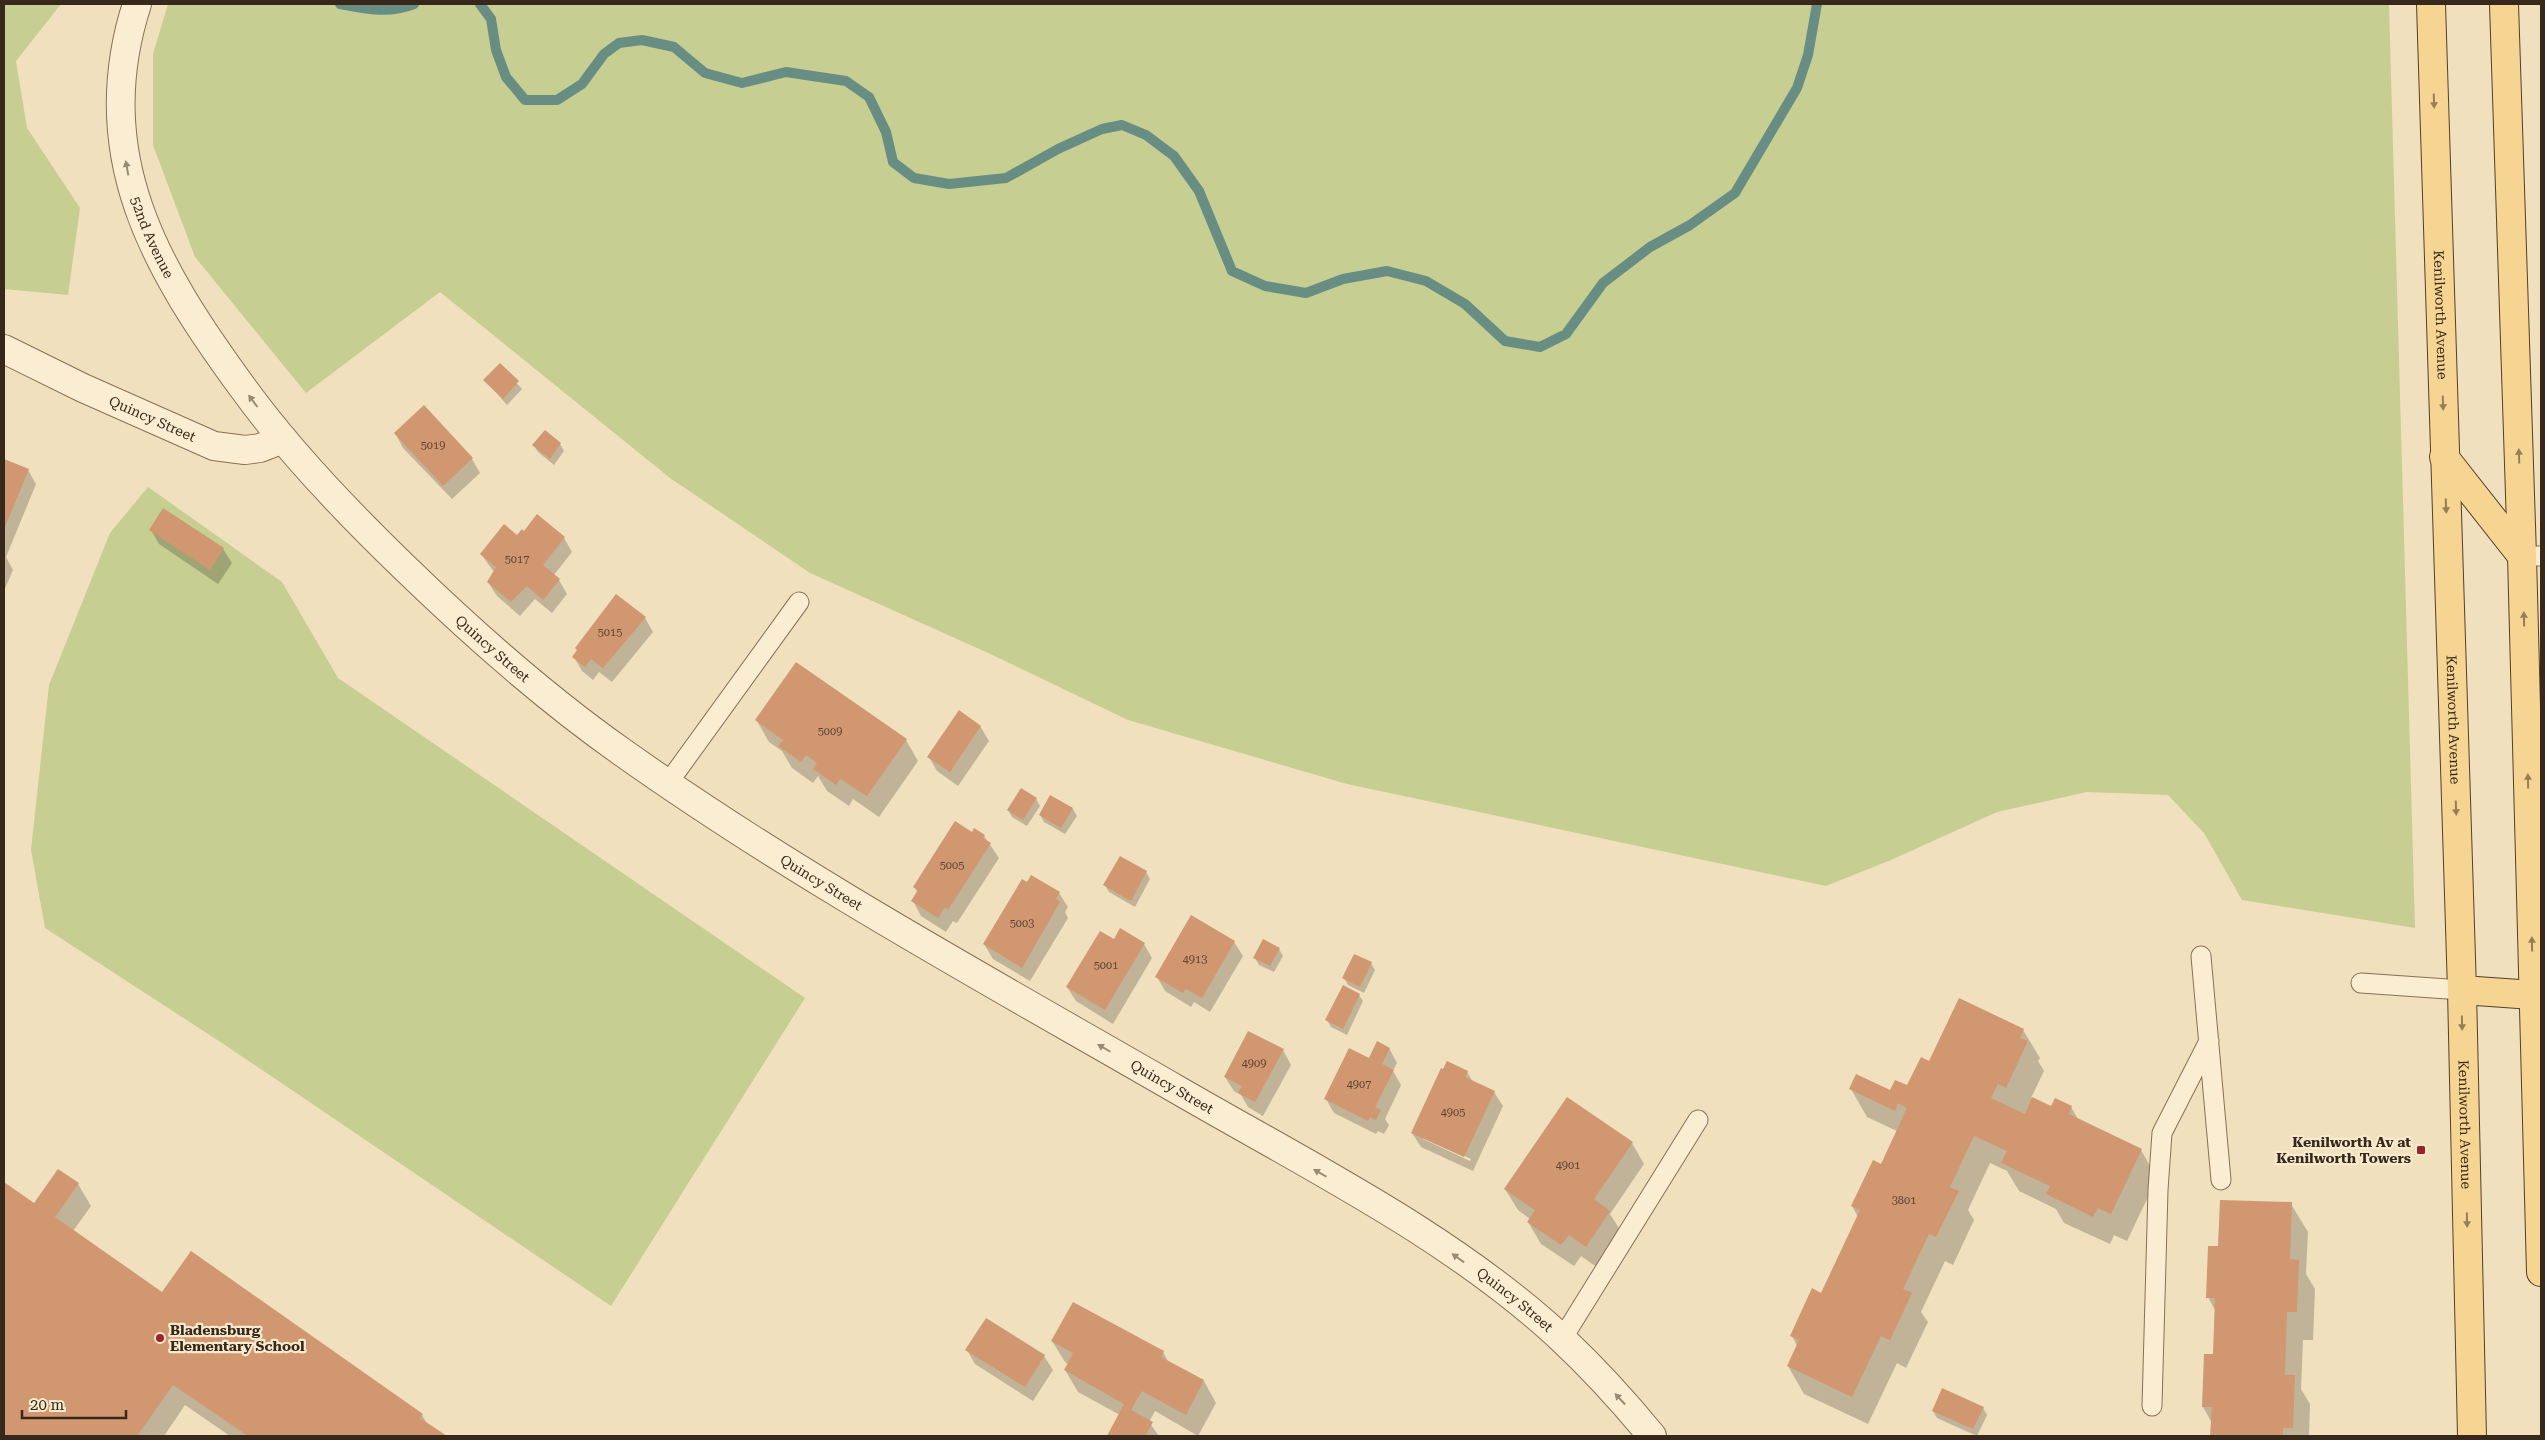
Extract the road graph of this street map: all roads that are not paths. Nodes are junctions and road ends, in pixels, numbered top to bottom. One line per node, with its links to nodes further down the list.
1 (137, 4): 5 (street, 52nd Avenue, one-way to 1)
2 (2431, 4): 6 (main road, Kenilworth Avenue, one-way to 6)
3 (2504, 4): 7 (main road, one-way to 3)
4 (4, 349): 5 (street, Quincy Street)
5 (283, 439): 9 (street, Quincy Street)
6 (2444, 457): 7 (main road); 12 (main road, Kenilworth Avenue, one-way to 12)
7 (2532, 556): 13 (main road, one-way to 7)
8 (799, 602): 9 (lane)
9 (668, 783): 18 (street, Quincy Street, one-way to 9)
10 (2201, 956): 14 (lane)
11 (2361, 983): 12 (lane)
12 (2462, 990): 13 (main road); 21 (main road, Kenilworth Avenue, one-way to 21)
13 (2537, 995): 17 (main road)
14 (2209, 1041): 16 (lane); 19 (lane)
15 (1698, 1120): 18 (lane)
16 (2221, 1180)
17 (2541, 1272)
18 (1562, 1339): 20 (street, Quincy Street, one-way to 18)
19 (2152, 1406)
20 (1652, 1436)
21 (2472, 1436)

